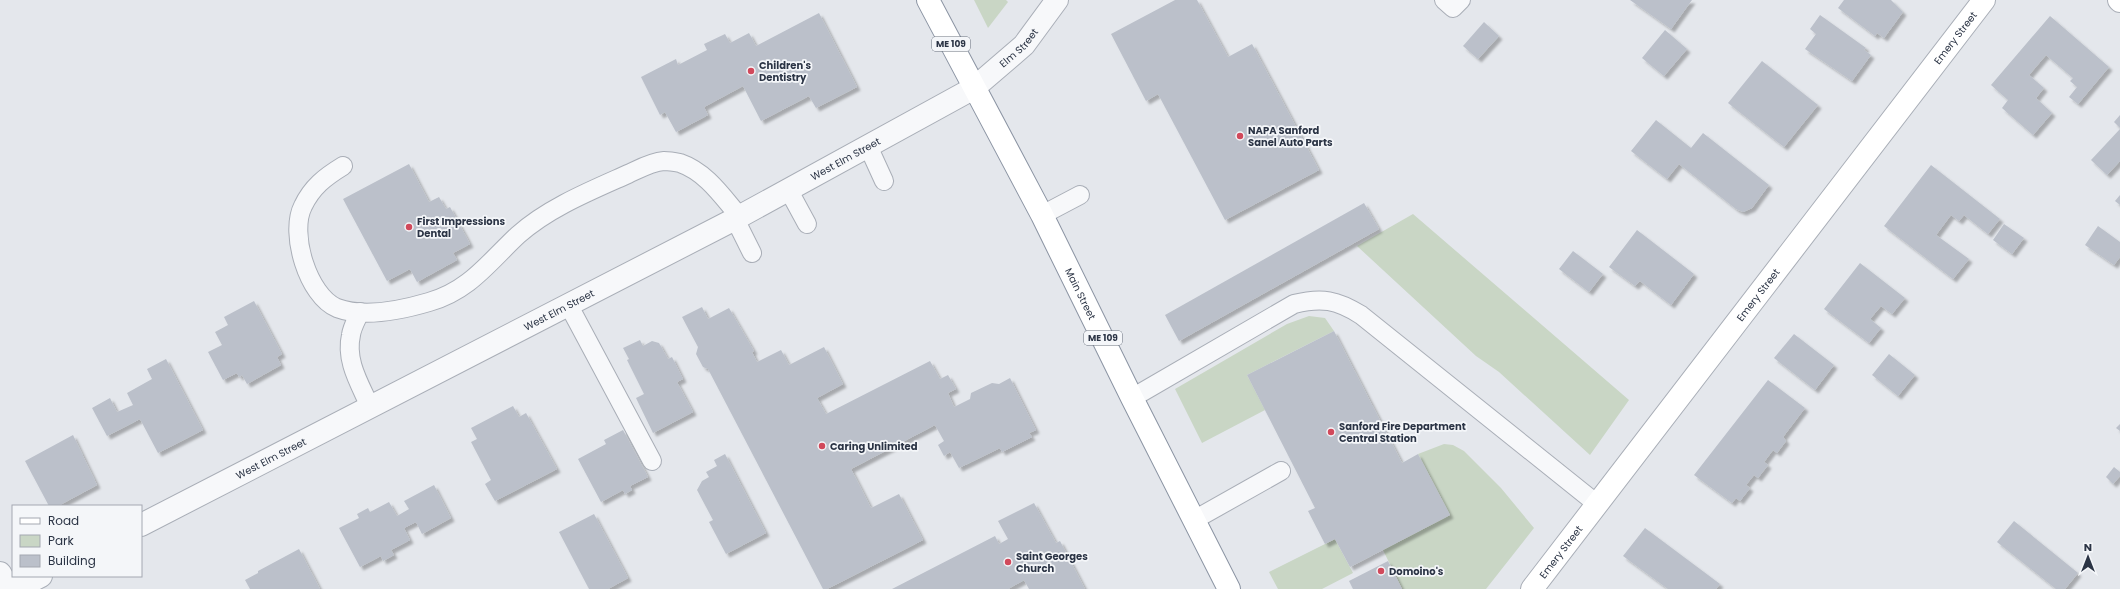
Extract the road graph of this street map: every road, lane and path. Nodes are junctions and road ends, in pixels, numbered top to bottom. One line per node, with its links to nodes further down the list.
1 (928, 0): 6 (main road, Main Street / ME 109)
2 (1057, 0): 6 (street, Elm Street)
3 (1444, 0): 4 (lane)
4 (1461, 0)
5 (1984, 0): 22 (main road, Emery Street)
6 (974, 88): 7 (street, West Elm Street); 12 (main road, Main Street / ME 109)
7 (868, 146): 9 (lane); 10 (street, West Elm Street)
8 (343, 166): 17 (lane)
9 (884, 181)
10 (788, 189): 13 (street, West Elm Street); 14 (lane)
11 (1080, 195): 12 (lane)
12 (1042, 215): 18 (main road, Main Street / ME 109)
13 (737, 217): 15 (lane); 16 (street, West Elm Street); 17 (lane)
14 (806, 224)
15 (752, 253)
16 (568, 304): 19 (street, West Elm Street); 20 (lane)
17 (360, 312): 19 (lane)
18 (1132, 398): 22 (lane); 23 (main road, Main Street / ME 109)
19 (370, 407): 24 (street, West Elm Street)
20 (652, 461)
21 (1281, 471): 23 (lane)
22 (1597, 504): 30 (main road, Emery Street)
23 (1194, 520): 29 (main road, Main Street / ME 109)
24 (142, 523)
25 (0, 573): 27 (street)
26 (39, 577): 28 (street)
27 (9, 589)
28 (16, 589)
29 (1229, 589)
30 (1532, 589)

